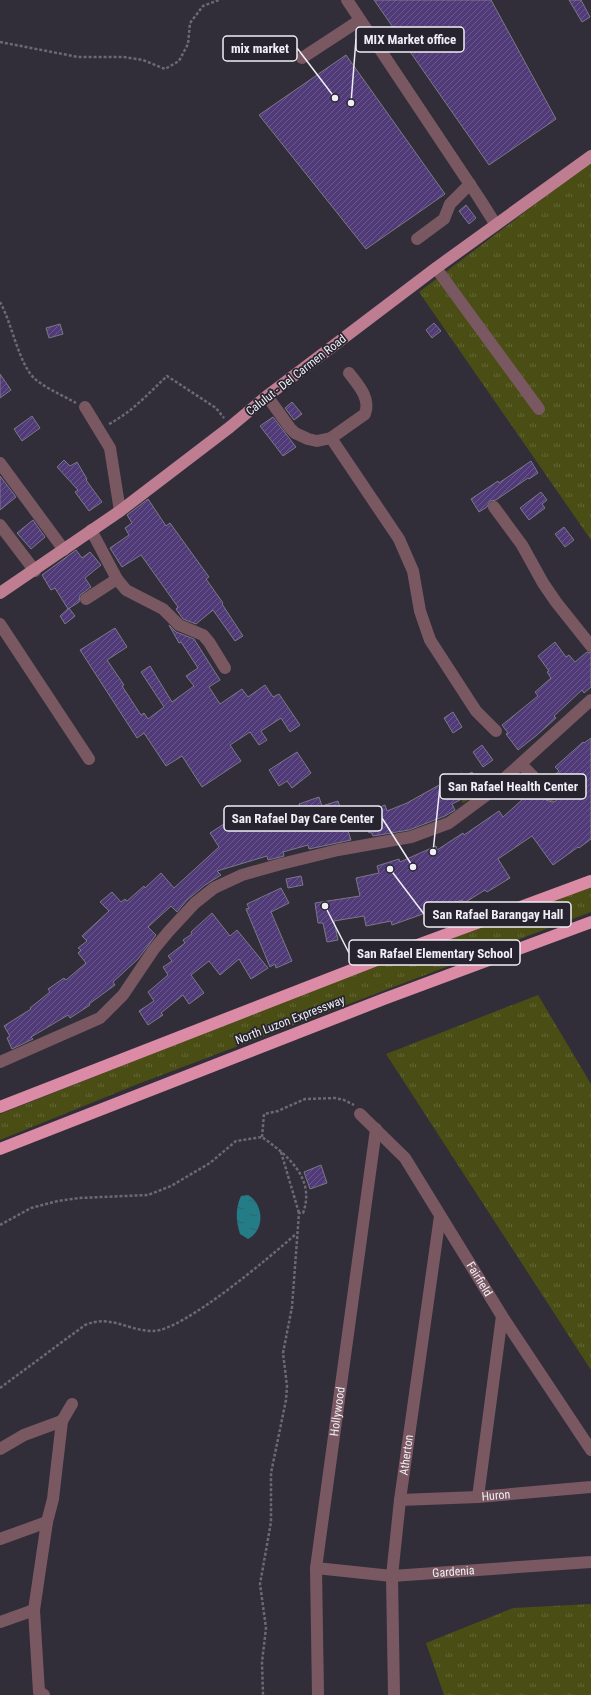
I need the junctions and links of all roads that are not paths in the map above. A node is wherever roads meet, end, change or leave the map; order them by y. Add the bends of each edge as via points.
1 (347, 0) edge
2 (360, 20) junction
3 (302, 58) dead end
4 (591, 156) edge
5 (470, 184) junction
6 (496, 225) junction
7 (417, 239) dead end
8 (436, 268) junction
9 (349, 373) dead end
10 (266, 396) junction
11 (85, 407) road end
12 (539, 409) dead end
13 (331, 438) junction
14 (0, 463) edge
15 (494, 507) dead end
16 (120, 511) junction
17 (0, 525) edge
18 (91, 530) junction
19 (64, 550) junction
20 (34, 570) junction
21 (117, 579) junction
22 (0, 593) edge
23 (86, 599) dead end
24 (0, 624) edge
25 (591, 646) edge
26 (225, 668) dead end
27 (591, 700) edge
28 (496, 731) dead end
29 (89, 759) dead end
30 (521, 764) junction
31 (551, 795) dead end
32 (591, 881) edge
33 (591, 922) edge
34 (0, 1062) edge
35 (0, 1107) edge
36 (360, 1114) road end
37 (376, 1129) junction
38 (0, 1149) edge
39 (440, 1216) junction
40 (502, 1316) junction
41 (72, 1404) dead end
42 (62, 1421) junction
43 (0, 1449) edge
44 (591, 1450) edge
45 (591, 1487) edge
46 (478, 1496) junction
47 (400, 1500) junction
48 (48, 1522) junction
49 (0, 1539) edge
50 (591, 1562) edge
51 (316, 1568) junction
52 (392, 1576) junction
53 (34, 1610) junction
54 (0, 1622) edge
55 (37, 1694) edge
56 (318, 1695) edge
57 (394, 1695) edge

1 - 2 street
2 - 3 street
2 - 5 street
4 - 6 main road, Calulut - Del Carmen Road
5 - 6 street
5 - 7 street via 450,204 444,219
6 - 8 main road, Calulut - Del Carmen Road
8 - 10 main road, Calulut - Del Carmen Road
8 - 12 street
9 - 13 street via 363,392 367,409 365,414
10 - 13 street via 295,433 317,441
10 - 16 main road, Calulut - Del Carmen Road
11 - 16 street via 110,448
13 - 28 street via 399,539 413,571 420,611 430,640 476,711
14 - 19 street
15 - 25 street via 522,545 556,602
16 - 18 main road, Calulut - Del Carmen Road
17 - 20 street
18 - 19 main road, Calulut - Del Carmen Road
18 - 21 street
19 - 20 main road, Calulut - Del Carmen Road
20 - 22 main road, Calulut - Del Carmen Road
21 - 23 street
21 - 26 street via 126,590 163,609 179,625 203,635
24 - 29 street
27 - 30 street
30 - 31 street
30 - 34 street via 484,797 449,823 410,837 338,850 231,878 195,903 154,949 123,995 100,1018
32 - 35 highway, North Luzon Expressway via 382,958
33 - 38 highway, North Luzon Expressway via 384,998
36 - 37 street, Fairfield
37 - 39 street, Fairfield via 405,1158
37 - 51 street, Hollywood
39 - 40 street, Fairfield
39 - 47 street, Atherton
40 - 44 street, Fairfield
40 - 46 street
41 - 42 street
42 - 43 street via 24,1435
42 - 48 street
45 - 46 street, Huron
46 - 47 street, Huron
47 - 52 street, Atherton
48 - 49 street
48 - 53 street
50 - 52 street, Gardenia
51 - 52 street, Gardenia
51 - 56 street, Hollywood
52 - 57 street, Atherton
53 - 54 street
53 - 55 street

